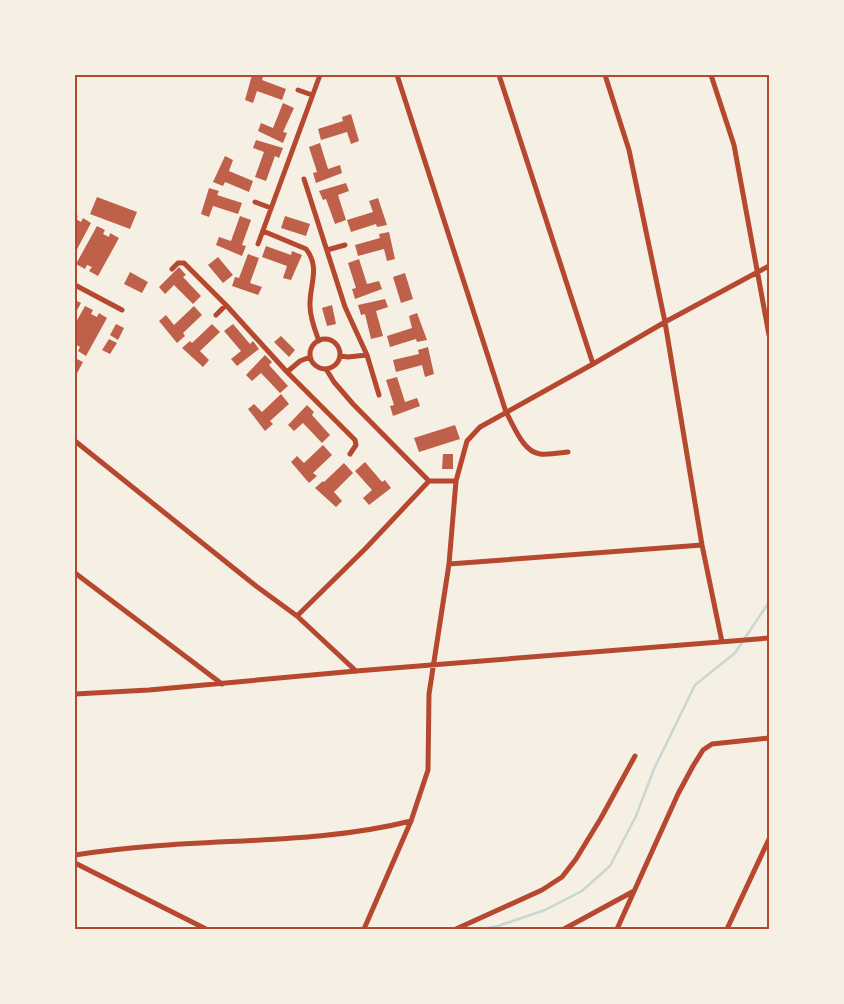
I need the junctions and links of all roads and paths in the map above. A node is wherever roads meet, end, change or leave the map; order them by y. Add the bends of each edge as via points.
1 (320, 75) edge
2 (397, 75) edge
3 (499, 75) edge
4 (604, 75) edge
5 (711, 75) edge
6 (298, 90) dead end
7 (312, 96) junction
8 (304, 179) dead end
9 (255, 202) dead end
10 (271, 208) junction
11 (263, 232) junction
12 (258, 244) dead end
13 (345, 245) dead end
14 (327, 250) junction
15 (769, 266) edge
16 (172, 268) dead end
17 (758, 273) junction
18 (75, 285) edge
19 (226, 305) junction
20 (122, 310) dead end
21 (216, 315) dead end
22 (665, 322) junction
23 (769, 335) edge
24 (319, 341) junction
25 (367, 355) junction
26 (340, 356) junction
27 (310, 357) junction
28 (593, 364) junction
29 (326, 369) junction
30 (288, 372) junction
31 (379, 395) dead end
32 (506, 412) junction
33 (75, 441) edge
34 (568, 452) dead end
35 (350, 454) dead end
36 (429, 481) junction
37 (456, 481) junction
38 (702, 545) junction
39 (448, 564) junction
40 (75, 573) edge
41 (297, 616) junction
42 (769, 638) edge
43 (722, 642) junction
44 (432, 666) junction
45 (356, 671) junction
46 (222, 684) junction
47 (75, 694) edge
48 (769, 738) edge
49 (635, 756) dead end
50 (411, 821) junction
51 (769, 839) edge
52 (75, 855) edge
53 (75, 863) edge
54 (635, 890) junction
55 (206, 929) edge
56 (364, 929) edge
57 (456, 929) edge
58 (564, 929) edge
59 (616, 929) edge
60 (727, 929) edge

1 - 7 street
2 - 32 street
3 - 28 street
4 - 22 street via 629,150
5 - 17 street via 734,145
6 - 7 street
7 - 10 street
8 - 14 street
9 - 10 street
10 - 11 street
11 - 12 street
11 - 24 street via 306,249 310,254 314,275 310,312
13 - 14 street
14 - 25 street via 345,307
15 - 17 street
16 - 19 street via 184,263
17 - 22 street
17 - 23 street
18 - 20 street
19 - 21 street
19 - 30 street
22 - 28 street
22 - 38 street
24 - 26 street via 328,340 336,344
24 - 27 street via 312,347
25 - 26 street
25 - 31 street
26 - 29 street via 336,364
27 - 29 street via 315,366
27 - 30 street
28 - 32 street
29 - 36 street via 353,404
30 - 35 street via 355,440 356,445
32 - 34 street via 532,452
32 - 37 street via 470,435
33 - 41 street
36 - 37 street
36 - 41 street
37 - 39 street
38 - 39 street
38 - 43 street
39 - 44 street
40 - 46 street
41 - 45 street
42 - 43 street
43 - 44 street
44 - 45 street
44 - 50 street via 428,770
45 - 46 street
46 - 47 street
48 - 54 street via 712,744 704,750 678,794
49 - 57 street via 576,860 562,877 542,890
50 - 52 street via 341,834 154,846
50 - 56 street
51 - 60 street
53 - 55 street
54 - 58 street
54 - 59 street

